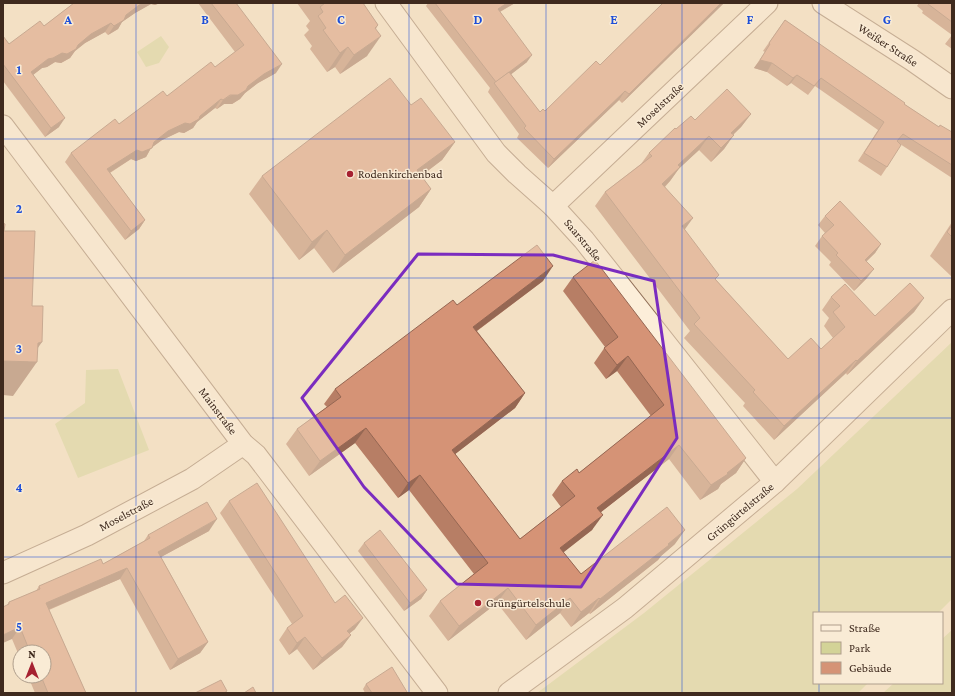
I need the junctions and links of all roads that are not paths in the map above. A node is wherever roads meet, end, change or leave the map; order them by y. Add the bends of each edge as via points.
1 (386, 3) edge
2 (767, 3) edge
3 (823, 3) edge
4 (952, 88) edge
5 (3, 126) edge
6 (553, 206) junction
7 (952, 310) edge
8 (243, 444) junction
9 (775, 482) junction
10 (3, 573) edge
11 (437, 693) edge
12 (509, 693) edge

1 - 6 street, Saarstraße via 496,153
2 - 6 street, Moselstraße
3 - 4 street, Weißer Straße
5 - 8 street, Mainstraße
6 - 9 street, Saarstraße via 584,240
7 - 9 street, Grüngürtelstraße
8 - 10 street, Moselstraße via 192,479 87,534
8 - 11 street, Mainstraße via 256,455
9 - 12 street, Grüngürtelstraße via 626,608

